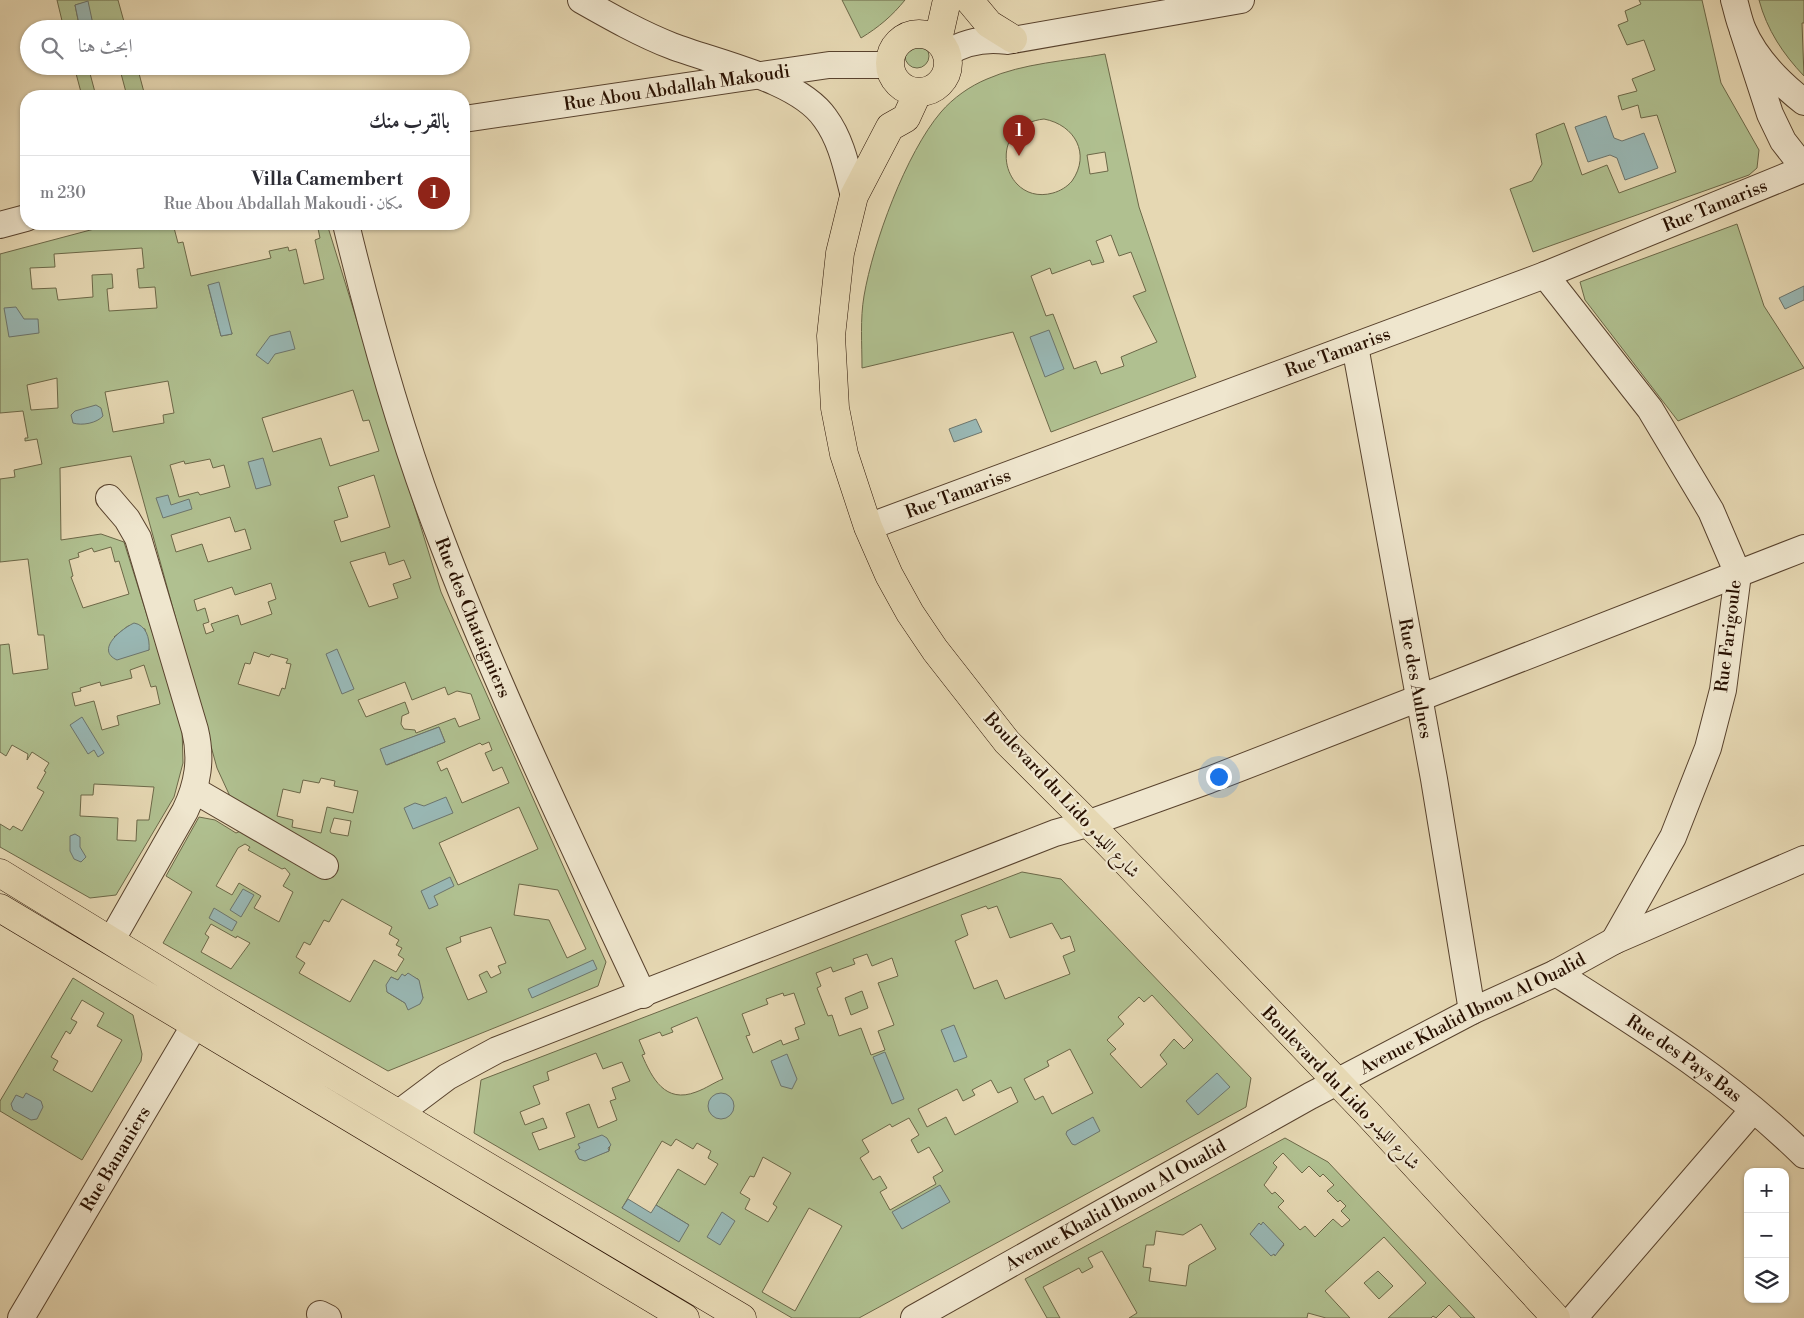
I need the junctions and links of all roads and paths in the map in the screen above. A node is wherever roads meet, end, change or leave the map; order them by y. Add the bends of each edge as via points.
1 (581, 0) edge
2 (933, 0) edge
3 (947, 0) edge
4 (969, 0) edge
5 (1238, 0) edge
6 (1734, 0) edge
7 (1743, 31) junction
8 (1010, 40) junction
9 (938, 49) junction
10 (756, 76) junction
11 (902, 81) junction
12 (1804, 102) edge
13 (470, 117) edge
14 (1804, 168) edge
15 (854, 196) junction
16 (20, 220) edge
17 (0, 225) edge
18 (348, 230) edge
19 (1545, 275) junction
20 (1355, 346) junction
21 (110, 498) dead end
22 (868, 527) junction
23 (1804, 548) edge
24 (1738, 574) junction
25 (1419, 698) junction
26 (194, 790) junction
27 (1087, 824) junction
28 (1804, 859) edge
29 (325, 866) dead end
30 (0, 873) edge
31 (0, 908) edge
32 (112, 941) junction
33 (1614, 941) junction
34 (1556, 972) junction
35 (643, 995) junction
36 (209, 1001) junction
37 (1472, 1011) junction
38 (196, 1025) junction
39 (1338, 1083) junction
40 (1753, 1110) junction
41 (399, 1114) junction
42 (1804, 1155) edge
43 (21, 1318) edge
44 (685, 1318) edge
45 (742, 1318) edge
46 (914, 1318) edge
47 (1556, 1318) edge
48 (1574, 1318) edge

1 - 10 street via 664,43 736,66
2 - 9 main road via 921,21
3 - 9 main road
4 - 8 main road via 990,24
5 - 8 street
6 - 7 street
7 - 12 street via 1771,72
7 - 14 street via 1770,114 1783,141
8 - 9 street via 1000,50
9 - 11 main road via 945,76 934,88
9 - 11 main road via 908,35 894,47
10 - 11 street, Rue Abou Abdallah Makoudi via 829,65
10 - 13 street, Rue Abou Abdallah Makoudi
10 - 15 street via 790,89 825,118 845,161
11 - 15 main road, Boulevard du Lido شارع الليدو via 906,118 890,127
14 - 19 street, Rue Tamariss
15 - 22 main road, Boulevard du Lido شارع الليدو via 835,289 831,365 844,454
16 - 17 street
18 - 35 street, Rue des Chataigniers via 373,328 434,520 518,726
19 - 20 street, Rue Tamariss
19 - 24 street, Rue Farigoule via 1650,409 1711,511
20 - 22 street, Rue Tamariss
20 - 25 street, Rue des Aulnes
21 - 26 street via 138,538 195,730 200,761
22 - 27 main road, Boulevard du Lido شارع الليدو via 889,575 935,650 1007,742
23 - 24 street
24 - 25 street
24 - 33 street, Rue Farigoule via 1723,690 1708,748 1673,836
25 - 27 street
25 - 37 street, Rue des Aulnes
26 - 29 street
26 - 32 street via 173,834
27 - 35 street
27 - 39 main road, Boulevard du Lido شارع الليدو
28 - 33 street, Avenue Khalid Ibnou Al Oualid
30 - 32 main road
31 - 38 main road
32 - 36 main road
33 - 34 street, Avenue Khalid Ibnou Al Oualid
34 - 37 street, Avenue Khalid Ibnou Al Oualid
34 - 40 street, Rue des Pays Bas via 1683,1054
35 - 41 street via 488,1054 447,1077
36 - 38 street, Rue Bananiers
36 - 41 main road
37 - 39 street, Avenue Khalid Ibnou Al Oualid
38 - 43 street, Rue Bananiers
38 - 44 main road
39 - 46 street, Avenue Khalid Ibnou Al Oualid
39 - 47 main road, Boulevard du Lido شارع الليدو
40 - 42 street, Rue des Pays Bas
40 - 48 street
41 - 45 main road

